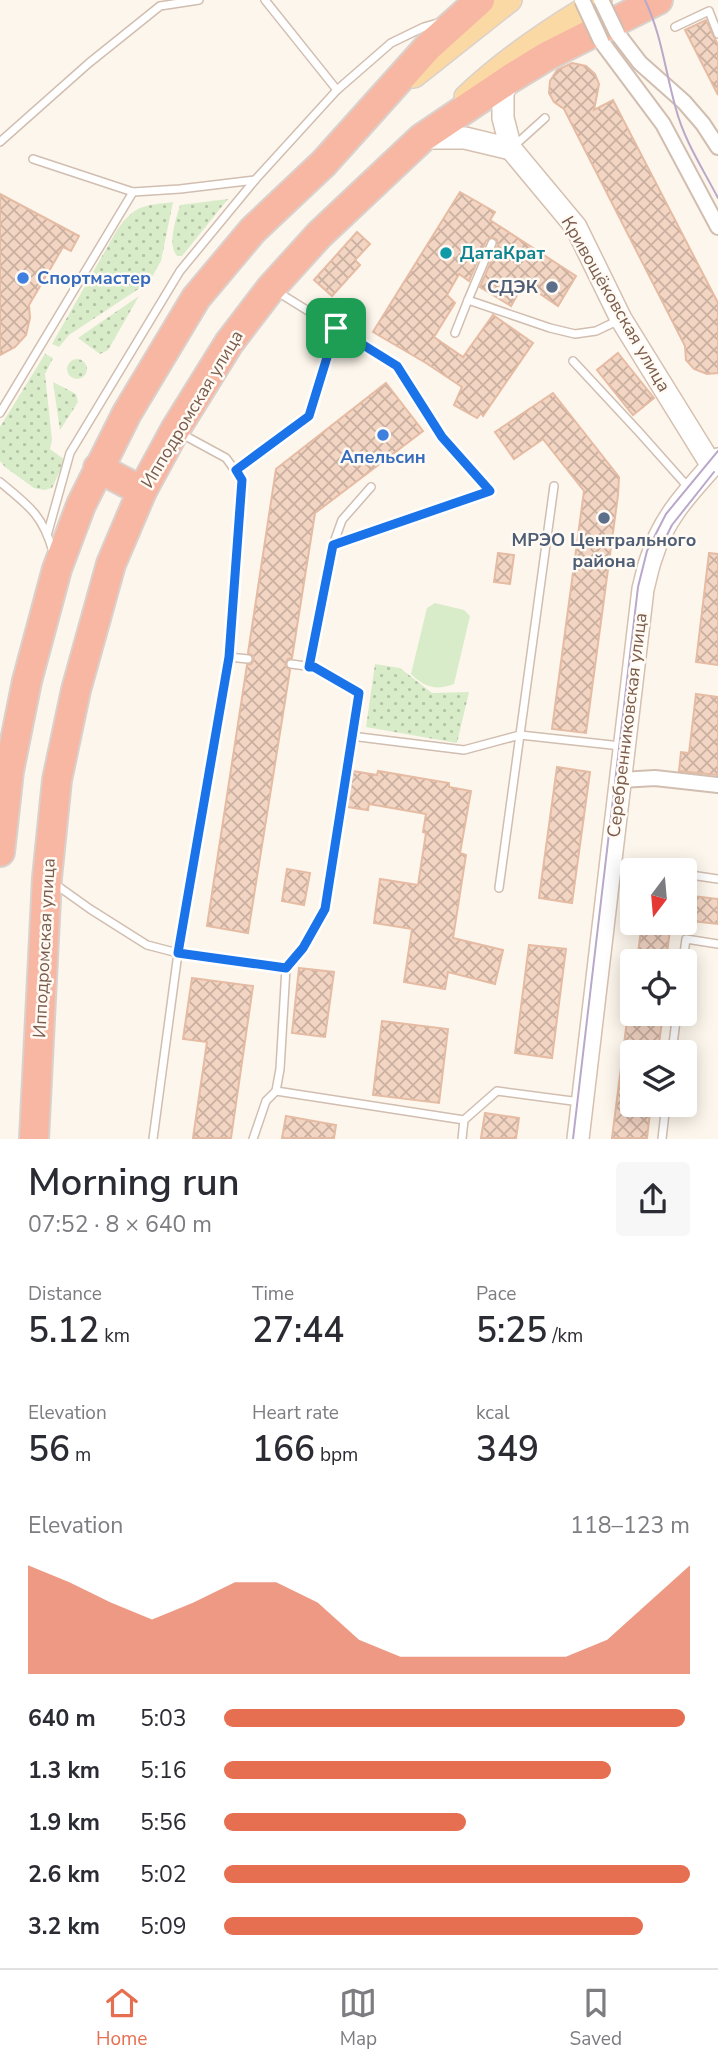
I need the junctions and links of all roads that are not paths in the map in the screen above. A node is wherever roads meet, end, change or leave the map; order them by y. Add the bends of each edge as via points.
1 (199, 0) edge
2 (265, 0) edge
3 (480, 0) edge
4 (510, 0) edge
5 (582, 0) edge
6 (601, 0) edge
7 (658, 0) edge
8 (458, 18) junction
9 (675, 27) dead end
10 (718, 34) edge
11 (511, 78) junction
12 (337, 90) junction
13 (368, 113) junction
14 (545, 118) dead end
15 (422, 138) junction
16 (0, 142) edge
17 (718, 147) edge
18 (511, 149) junction
19 (33, 159) dead end
20 (255, 180) junction
21 (133, 192) junction
22 (718, 227) edge
23 (492, 243) dead end
24 (271, 288) junction
25 (468, 300) junction
26 (621, 319) junction
27 (336, 328) junction
28 (455, 334) dead end
29 (573, 361) dead end
30 (0, 413) edge
31 (175, 430) junction
32 (715, 462) edge
33 (98, 468) junction
34 (236, 470) junction
35 (0, 482) edge
36 (554, 486) dead end
37 (371, 487) dead end
38 (691, 490) junction
39 (142, 491) junction
40 (48, 532) junction
41 (333, 545) junction
42 (57, 569) junction
43 (229, 657) junction
44 (247, 659) dead end
45 (291, 664) dead end
46 (309, 667) junction
47 (520, 734) junction
48 (351, 736) junction
49 (625, 746) junction
50 (621, 780) junction
51 (718, 785) edge
52 (0, 852) edge
53 (611, 864) junction
54 (620, 865) edge
55 (697, 876) edge
56 (47, 878) junction
57 (718, 879) edge
58 (499, 888) dead end
59 (718, 944) edge
60 (685, 949) edge
61 (178, 953) junction
62 (286, 968) junction
63 (276, 1091) junction
64 (582, 1102) junction
65 (665, 1117) edge
66 (464, 1120) junction
67 (34, 1139) edge
68 (153, 1139) edge
69 (253, 1139) edge
70 (462, 1139) edge
71 (578, 1139) edge
72 (662, 1139) edge

1 - 16 lane via 160,6
2 - 12 lane
3 - 8 highway
4 - 13 main road
5 - 22 street, bridge via 601,41 663,124
6 - 15 main road via 492,72
6 - 17 street, bridge via 617,33 640,63 684,102
7 - 11 highway, Ипподромская улица
8 - 12 lane via 391,43
8 - 13 highway
9 - 10 lane via 709,10
11 - 15 highway, Ипподромская улица
11 - 18 street via 503,93 503,118
12 - 20 lane
13 - 33 highway via 324,163 253,230 196,298
14 - 18 lane
15 - 18 street via 465,138
15 - 24 highway, Ипподромская улица
18 - 26 street, Кривощёковская улица via 576,227
19 - 21 lane
20 - 21 lane
20 - 40 lane via 180,271 71,453
21 - 30 lane
23 - 25 lane
24 - 27 lane
24 - 31 highway, Ипподромская улица via 229,343
25 - 26 lane via 575,334 596,331
25 - 28 lane
26 - 32 street, Кривощёковская улица
27 - 34 lane via 309,416
27 - 41 lane via 397,366 442,437 490,491
29 - 38 lane
31 - 34 lane via 226,458
31 - 39 highway, Ипподромская улица
32 - 38 street, Серебренниковская улица
33 - 39 highway
33 - 42 highway
34 - 43 lane via 242,480
35 - 40 lane via 33,510
36 - 47 lane
37 - 41 lane via 342,520
38 - 49 street, Серебренниковская улица via 652,553 643,589
39 - 56 highway, Ипподромская улица via 111,564 76,690 57,780
40 - 42 lane
41 - 46 lane
42 - 52 highway via 9,771
43 - 44 lane
43 - 61 lane
45 - 46 lane
46 - 48 lane via 359,693
47 - 48 lane via 464,750
47 - 49 lane
47 - 58 lane
48 - 62 lane via 325,909
49 - 50 street, Серебренниковская улица
50 - 51 street via 655,778
50 - 53 street, Серебренниковская улица
53 - 54 lane
53 - 64 street, Серебренниковская улица
55 - 57 lane
56 - 61 lane via 147,945
56 - 67 highway, Ипподромская улица
59 - 60 lane via 686,939
61 - 62 lane
61 - 68 lane
62 - 63 lane
63 - 66 lane
63 - 69 lane via 266,1101
64 - 66 lane via 497,1091
64 - 71 street, Серебренниковская улица
65 - 72 lane
66 - 70 lane

